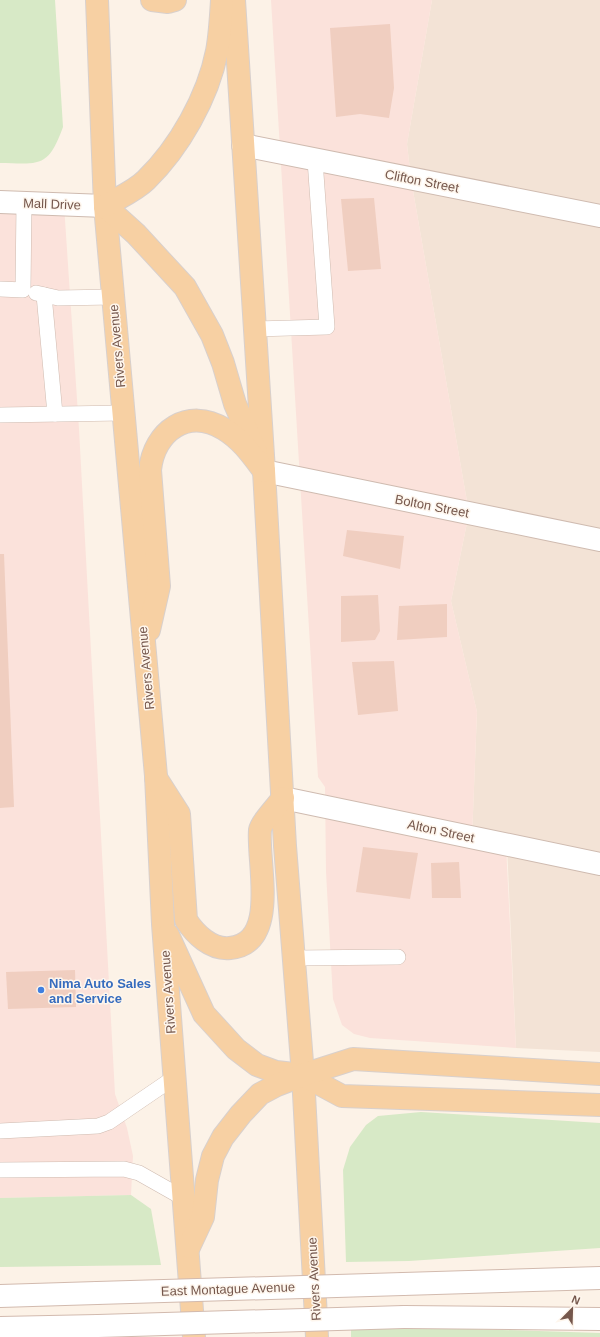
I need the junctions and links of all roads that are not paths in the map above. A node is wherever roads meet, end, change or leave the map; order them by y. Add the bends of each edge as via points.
1 (97, 0) edge
2 (152, 0) edge
3 (175, 0) edge
4 (222, 0) edge
5 (234, 0) edge
6 (243, 145) junction
7 (315, 160) junction
8 (0, 202) edge
9 (24, 203) junction
10 (105, 206) junction
11 (600, 216) edge
12 (0, 289) edge
13 (23, 290) junction
14 (44, 295) junction
15 (113, 298) junction
16 (255, 329) junction
17 (123, 413) junction
18 (55, 414) junction
19 (0, 415) edge
20 (264, 471) junction
21 (600, 540) edge
22 (144, 649) junction
23 (156, 776) junction
24 (283, 798) junction
25 (600, 864) edge
26 (163, 924) junction
27 (398, 957) dead end
28 (294, 958) junction
29 (600, 1074) edge
30 (303, 1075) junction
31 (175, 1078) junction
32 (600, 1105) edge
33 (0, 1131) edge
34 (0, 1170) edge
35 (185, 1199) junction
36 (189, 1247) junction
37 (600, 1278) edge
38 (0, 1296) edge
39 (600, 1319) edge
40 (0, 1328) edge
41 (194, 1337) edge
42 (317, 1337) edge

1 - 10 main road, Rivers Avenue
2 - 3 main road
4 - 10 main road via 217,52 188,127 145,181
5 - 6 main road, Rivers Avenue
6 - 7 main road, Clifton Street
6 - 16 main road, Rivers Avenue
7 - 11 main road, Clifton Street
7 - 16 lane via 327,327
8 - 9 main road, Mall Drive
9 - 10 main road, Mall Drive
9 - 13 lane
10 - 15 main road, Rivers Avenue
10 - 20 main road via 185,287 212,335 235,404
12 - 13 lane
13 - 14 lane
14 - 15 lane via 58,298
14 - 18 lane
15 - 17 main road, Rivers Avenue
16 - 20 main road, Rivers Avenue
17 - 18 lane
17 - 22 main road, Rivers Avenue
18 - 19 lane
20 - 21 main road, Bolton Street
20 - 22 main road via 245,445 224,429 206,422 189,421 174,426 162,436 151,456 150,470 159,586
20 - 24 main road, Rivers Avenue
22 - 23 main road, Rivers Avenue
23 - 24 main road via 179,814 186,920 194,932 208,943 228,949 243,946 255,931 263,911 260,829
23 - 26 main road, Rivers Avenue
24 - 25 main road, Alton Street
24 - 28 main road, Rivers Avenue
26 - 30 main road via 204,1014 216,1028 236,1049 257,1065 276,1072
26 - 31 main road, Rivers Avenue
27 - 28 lane
28 - 30 main road, Rivers Avenue
29 - 30 main road via 353,1059
30 - 32 main road via 342,1096
30 - 36 main road via 260,1094 223,1137 213,1156 207,1180 203,1217
30 - 42 main road, Rivers Avenue
31 - 33 lane via 109,1122 98,1126
31 - 35 main road, Rivers Avenue
34 - 35 lane via 124,1169 139,1173
35 - 36 main road, Rivers Avenue
36 - 41 main road, Rivers Avenue
37 - 38 main road, East Montague Avenue, bridge
39 - 40 main road, bridge via 404,1317

